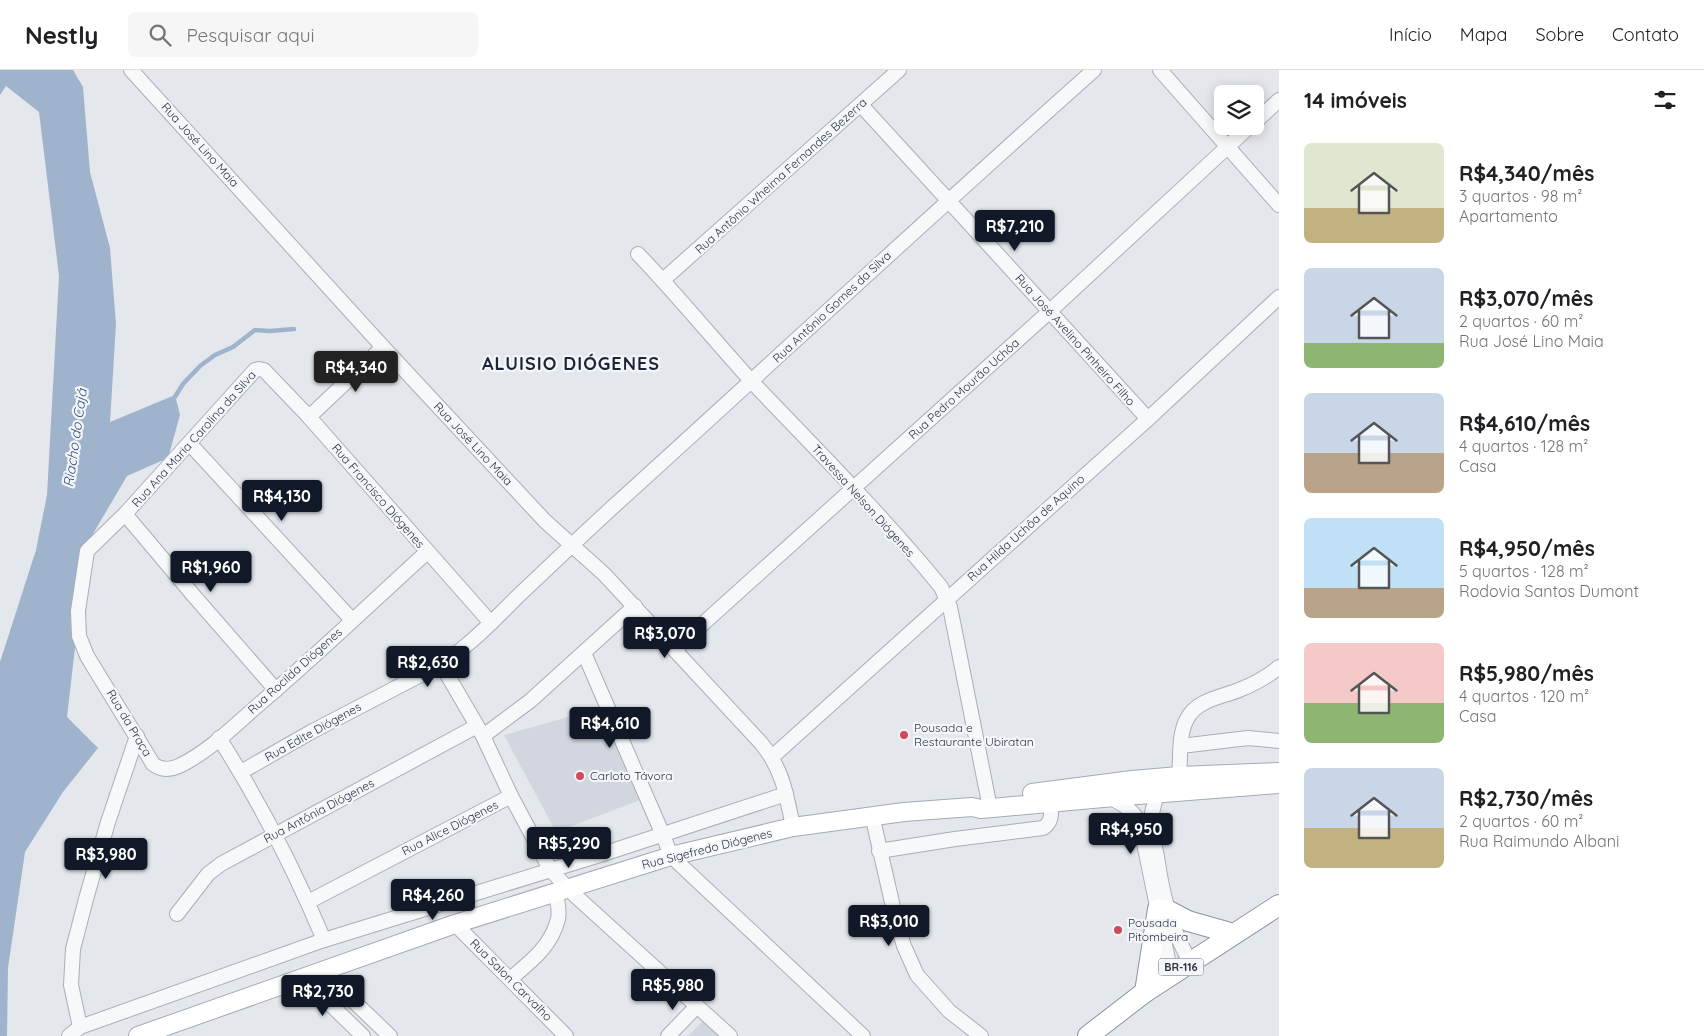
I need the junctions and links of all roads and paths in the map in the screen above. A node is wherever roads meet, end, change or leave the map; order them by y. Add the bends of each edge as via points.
1 (131, 70) edge
2 (898, 70) edge
3 (1094, 70) edge
4 (1160, 70) edge
5 (1279, 100) edge
6 (861, 104) junction
7 (1264, 114) edge
8 (1240, 135) edge
9 (1227, 147) junction
10 (948, 200) junction
11 (1279, 205) edge
12 (638, 254) dead end
13 (663, 280) junction
14 (1279, 297) edge
15 (1050, 312) junction
16 (384, 347) junction
17 (264, 370) joint
18 (752, 381) junction
19 (309, 417) junction
20 (1148, 419) junction
21 (190, 444) junction
22 (853, 488) junction
23 (125, 514) junction
24 (572, 545) junction
25 (427, 552) junction
26 (947, 599) junction
27 (635, 606) junction
28 (352, 620) junction
29 (490, 623) junction
30 (675, 649) junction
31 (584, 653) junction
32 (441, 664) junction
33 (1279, 667) edge
34 (104, 682) joint
35 (276, 690) junction
36 (480, 731) junction
37 (137, 736) junction
38 (219, 738) junction
39 (1279, 741) edge
40 (1182, 746) junction
41 (772, 757) junction
42 (153, 764) joint
43 (241, 772) junction
44 (1279, 772) edge
45 (1179, 776) junction
46 (1279, 784) edge
47 (1157, 786) junction
48 (786, 794) junction
49 (511, 796) junction
50 (1109, 797) junction
51 (1051, 802) junction
52 (989, 804) junction
53 (872, 816) junction
54 (792, 827) junction
55 (663, 834) junction
56 (274, 835) junction
57 (880, 851) junction
58 (670, 856) junction
59 (550, 869) junction
60 (562, 890) junction
61 (308, 902) junction
62 (1279, 905) edge
63 (1162, 909) junction
64 (177, 914) dead end
65 (455, 924) junction
66 (1234, 934) junction
67 (324, 940) junction
68 (1190, 962) junction
69 (322, 971) junction
70 (1172, 974) junction
71 (303, 978) junction
72 (510, 980) junction
73 (1145, 992) junction
74 (698, 1006) junction
75 (372, 1019) junction
76 (74, 1032) edge
77 (360, 1033) edge
78 (149, 1034) edge
79 (390, 1036) edge
80 (566, 1036) edge
81 (668, 1036) edge
82 (730, 1036) edge
83 (863, 1036) edge
84 (981, 1036) edge
85 (1088, 1036) edge

1 - 16 street, Rua José Lino Maia
2 - 6 street, Rua Antônio Wheima Fernandes Bezerra
3 - 10 street, Rua Antônio Gomes da Silva
4 - 9 street
5 - 7 street
6 - 10 street, Rua José Avelino Pinheiro Filho
6 - 13 street, Rua Antônio Wheima Fernandes Bezerra
8 - 9 street, Rua Pedro Mourão Uchôa
9 - 11 street
9 - 15 street, Rua Pedro Mourão Uchôa
10 - 15 street, Rua José Avelino Pinheiro Filho
10 - 18 street, Rua Antônio Gomes da Silva
12 - 13 street, Travessa Nelson Diógenes
13 - 18 street, Travessa Nelson Diógenes
14 - 20 street, Rua Hilda Uchôa de Aquino
15 - 20 street, Rua José Avelino Pinheiro Filho
15 - 22 street, Rua Pedro Mourão Uchôa
16 - 19 street
16 - 24 street, Rua José Lino Maia via 545,521
17 - 19 street, Rua Francisco Diógenes
17 - 21 street, Rua Ana Maria Carolina da Silva via 255,370
18 - 22 street, Travessa Nelson Diógenes
18 - 24 street, Rua Antônio Gomes da Silva
19 - 25 street, Rua Francisco Diógenes
20 - 26 street, Rua Hilda Uchôa de Aquino
21 - 23 street, Rua Ana Maria Carolina da Silva
21 - 28 street
22 - 26 street, Travessa Nelson Diógenes via 934,579
22 - 30 street, Rua Pedro Mourão Uchôa
23 - 34 street, Rua Ana Maria Carolina da Silva via 87,551 78,610 81,643
23 - 35 street
24 - 27 street, Rua José Lino Maia
24 - 29 street, Rua Edite Diógenes
25 - 28 street, Rua Rocilda Diógenes
25 - 29 street, Rua Francisco Diógenes
26 - 41 street, Rua Hilda Uchôa de Aquino
26 - 52 street, Travessa Nelson Diógenes
27 - 30 street, Rua José Lino Maia
27 - 31 street, Rua Antônia Diógenes
28 - 35 street, Rua Rocilda Diógenes
29 - 32 street, Rua Edite Diógenes
30 - 41 street, Rua José Lino Maia
31 - 36 street, Rua Antônia Diógenes via 530,701
31 - 55 street
32 - 36 street
32 - 43 street, Rua Edite Diógenes
33 - 40 street via 1265,678 1207,701 1194,710 1182,732
34 - 37 street, Rua da Praça
35 - 38 street, Rua Rocilda Diógenes
36 - 49 street
36 - 56 street, Rua Antônia Diógenes
37 - 42 street, Rua da Praça
37 - 76 street via 108,822 73,949
38 - 42 street, Rua Rocilda Diógenes via 181,765 165,769
38 - 43 street
39 - 40 street via 1248,738
40 - 45 street
41 - 48 street, Rua José Lino Maia
43 - 56 street
44 - 45 main road
45 - 47 main road
46 - 47 main road
47 - 50 main road
47 - 52 main road
47 - 63 street via 1151,823
48 - 54 street, Rua José Lino Maia
48 - 55 street
49 - 59 street
49 - 61 street, Rua Alice Diógenes
50 - 51 main road
50 - 63 street via 1136,816 1140,824
51 - 52 main road
51 - 57 street via 1050,820 1043,828
52 - 53 main road, Rua Sigefredo Diógenes via 978,809
53 - 54 main road, Rua Sigefredo Diógenes
53 - 57 street
54 - 58 main road, Rua Sigefredo Diógenes
55 - 58 street
55 - 59 street
56 - 61 street
56 - 64 street, Rua Antônia Diógenes via 208,874
57 - 84 street via 896,920 918,975 950,1011
58 - 60 main road, Rua Sigefredo Diógenes
58 - 83 street
59 - 60 street
59 - 67 street
60 - 65 main road, Rua Sigefredo Diógenes
60 - 72 street via 558,920 547,945
60 - 74 street
61 - 67 street
62 - 66 highway, BR-116
63 - 66 highway via 1188,921
63 - 68 street
63 - 70 street
63 - 73 highway
65 - 69 main road, Rua Sigefredo Diógenes
65 - 72 street, Rua Salon Carvalho
66 - 68 highway, BR-116
67 - 76 street
68 - 70 highway, BR-116
69 - 71 main road, Rua Sigefredo Diógenes
69 - 75 street
70 - 73 highway, BR-116
71 - 77 street
71 - 78 main road, Rua Sigefredo Diógenes
72 - 80 street, Rua Salon Carvalho
73 - 85 highway, BR-116
74 - 81 street
74 - 82 street
75 - 77 street
75 - 79 street

